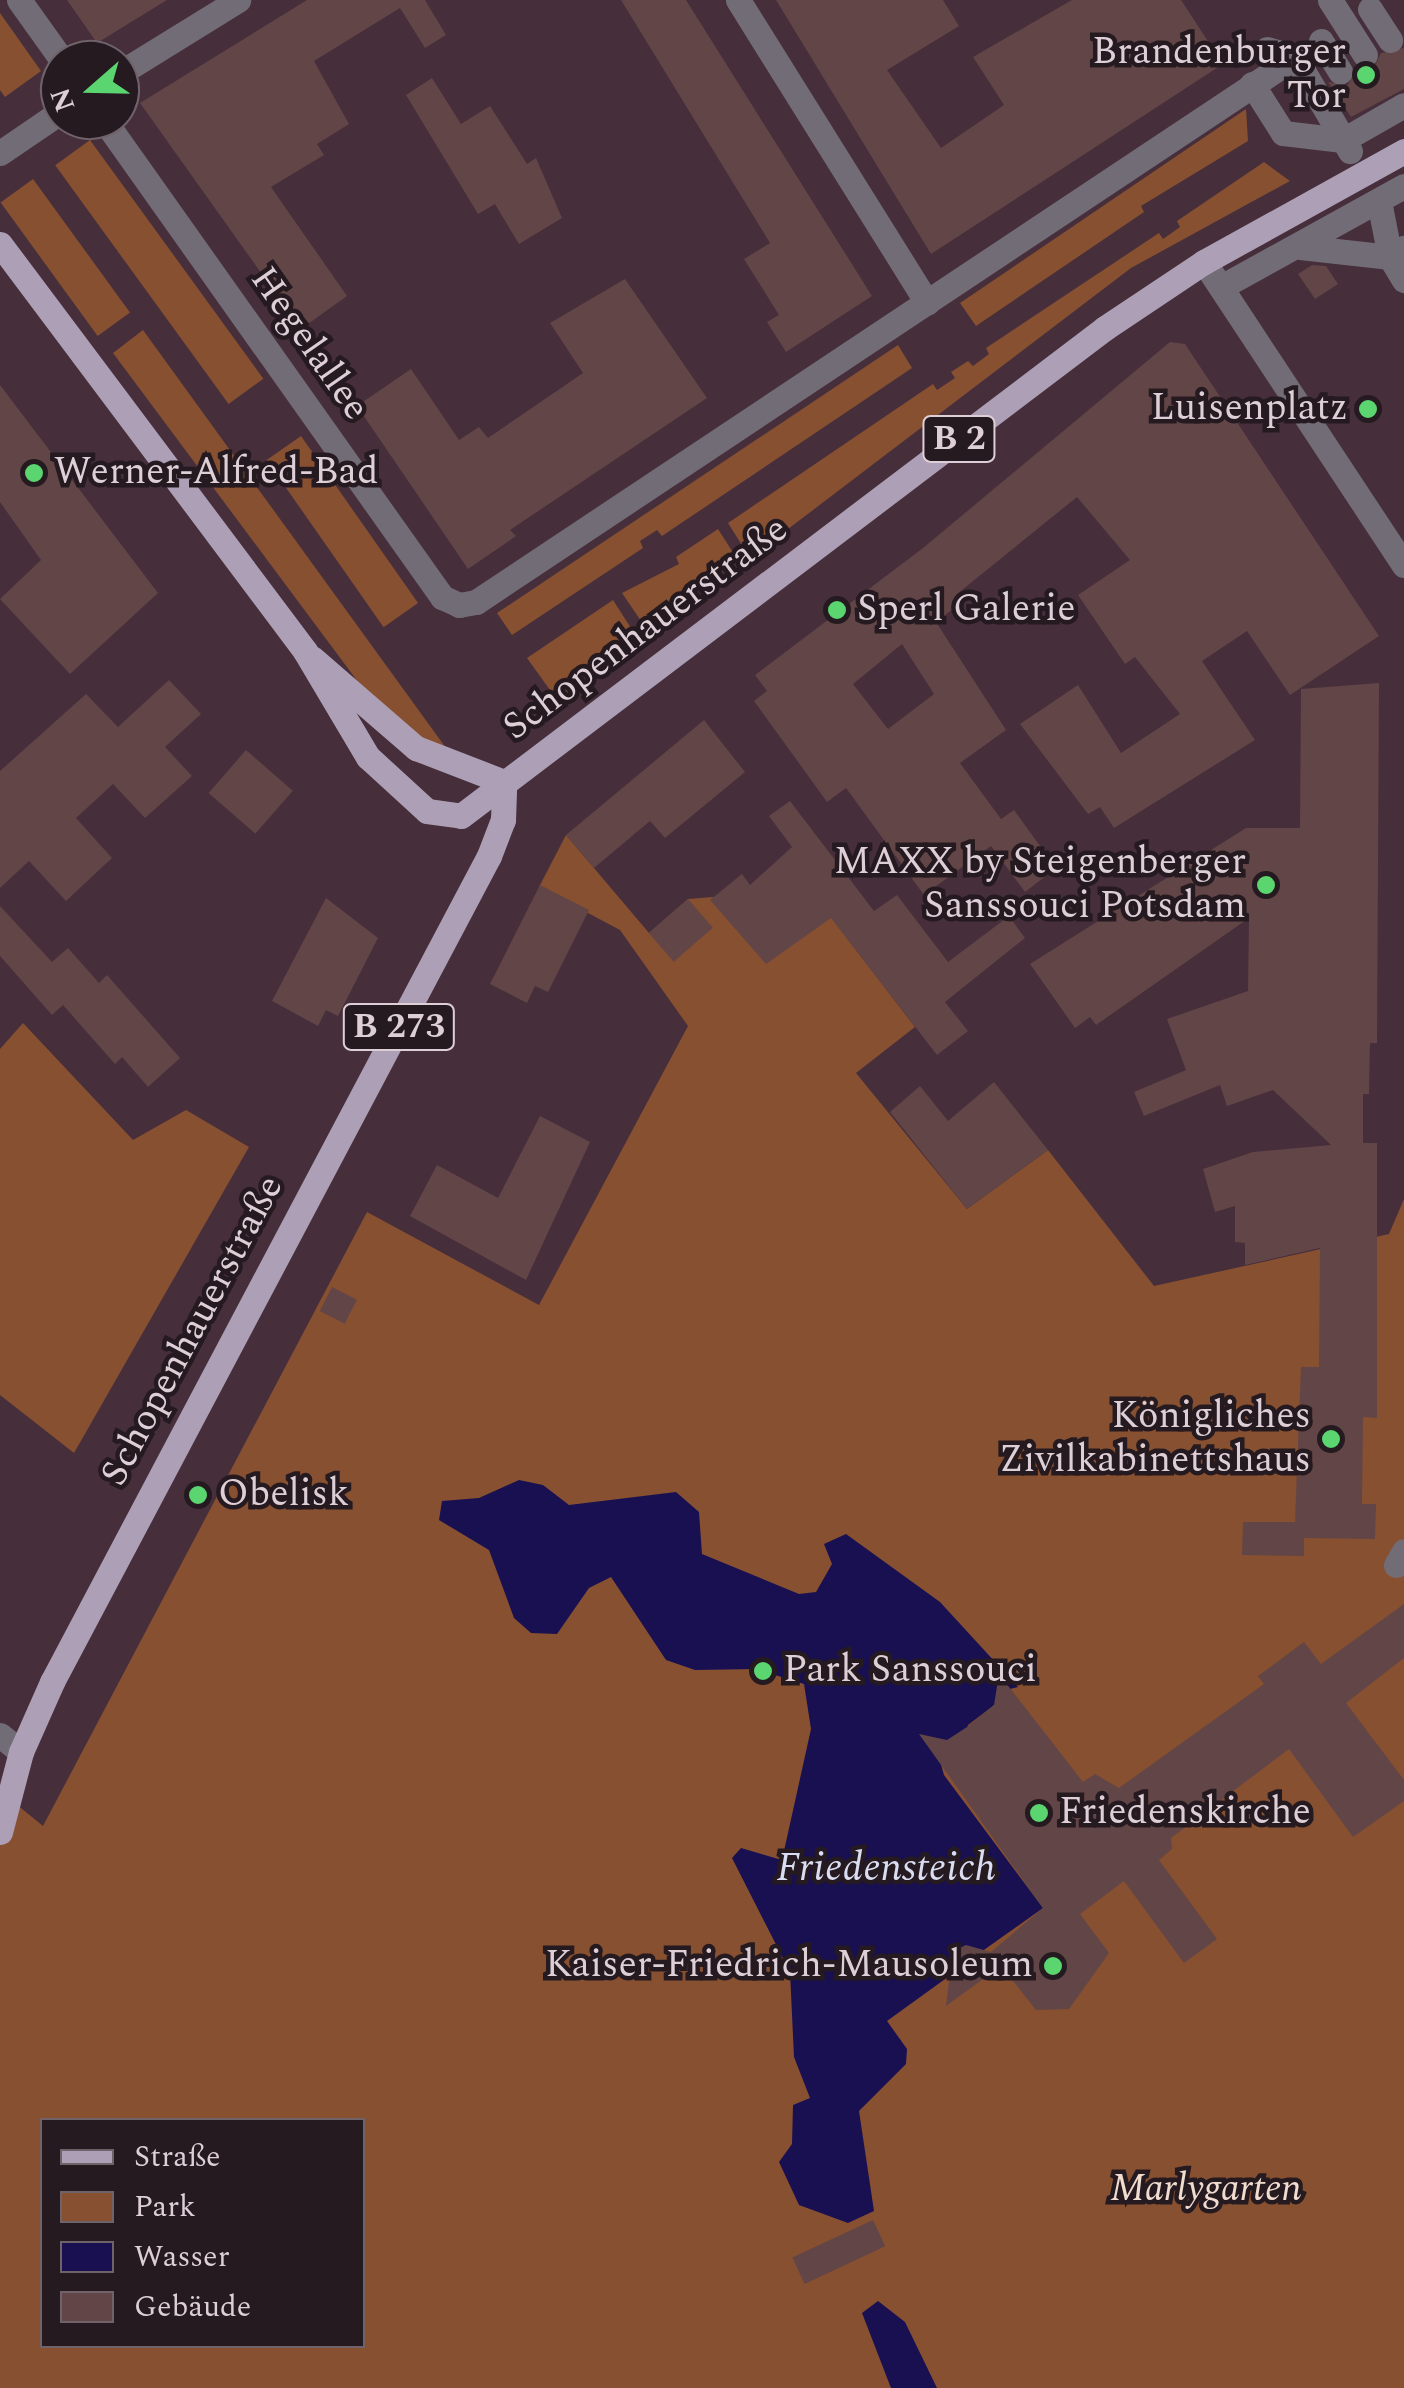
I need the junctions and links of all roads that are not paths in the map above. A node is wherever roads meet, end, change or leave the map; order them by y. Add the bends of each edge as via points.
1 (20, 0) edge
2 (238, 0) edge
3 (738, 0) edge
4 (1330, 0) edge
5 (1370, 10) dead end
6 (48, 40) edge
7 (1390, 40) dead end
8 (1321, 41) dead end
9 (1267, 49) dead end
10 (1364, 55) dead end
11 (1295, 57) junction
12 (140, 61) edge
13 (1340, 71) dead end
14 (1247, 88) junction
15 (1399, 106) edge
16 (40, 126) edge
17 (118, 140) edge
18 (1347, 145) junction
19 (1404, 150) edge
20 (0, 153) edge
21 (1404, 186) edge
22 (1378, 201) junction
23 (0, 244) edge
24 (1300, 247) junction
25 (1397, 253) edge
26 (1204, 262) junction
27 (1404, 280) edge
28 (1221, 287) junction
29 (928, 303) junction
30 (1404, 565) edge
31 (305, 651) junction
32 (504, 782) junction
33 (0, 1735) edge
34 (21, 1752) junction
35 (0, 1832) edge

1 - 6 street
2 - 12 street
3 - 29 street
4 - 10 street
5 - 7 street
8 - 13 street
9 - 11 street
11 - 14 street
11 - 18 street
14 - 18 street via 1283,133
14 - 29 street
15 - 18 street via 1368,116
16 - 20 street
17 - 29 street, Hegelallee via 442,597 459,605 476,602
19 - 26 main road, Schopenhauerstraße / B 2
21 - 22 street
22 - 24 street
22 - 25 street
23 - 31 main road, B 2
24 - 25 street
24 - 28 street
25 - 27 street
26 - 28 street
26 - 32 main road, Schopenhauerstraße / B 2 via 1105,328
28 - 30 street
31 - 32 main road, B 2 via 416,748
31 - 32 main road, B 2 via 368,757 426,811 461,816 483,806
32 - 34 main road, Schopenhauerstraße / B 273 via 503,820 484,867 206,1382
33 - 34 street
34 - 35 main road, Schopenhauerstraße / B 273

